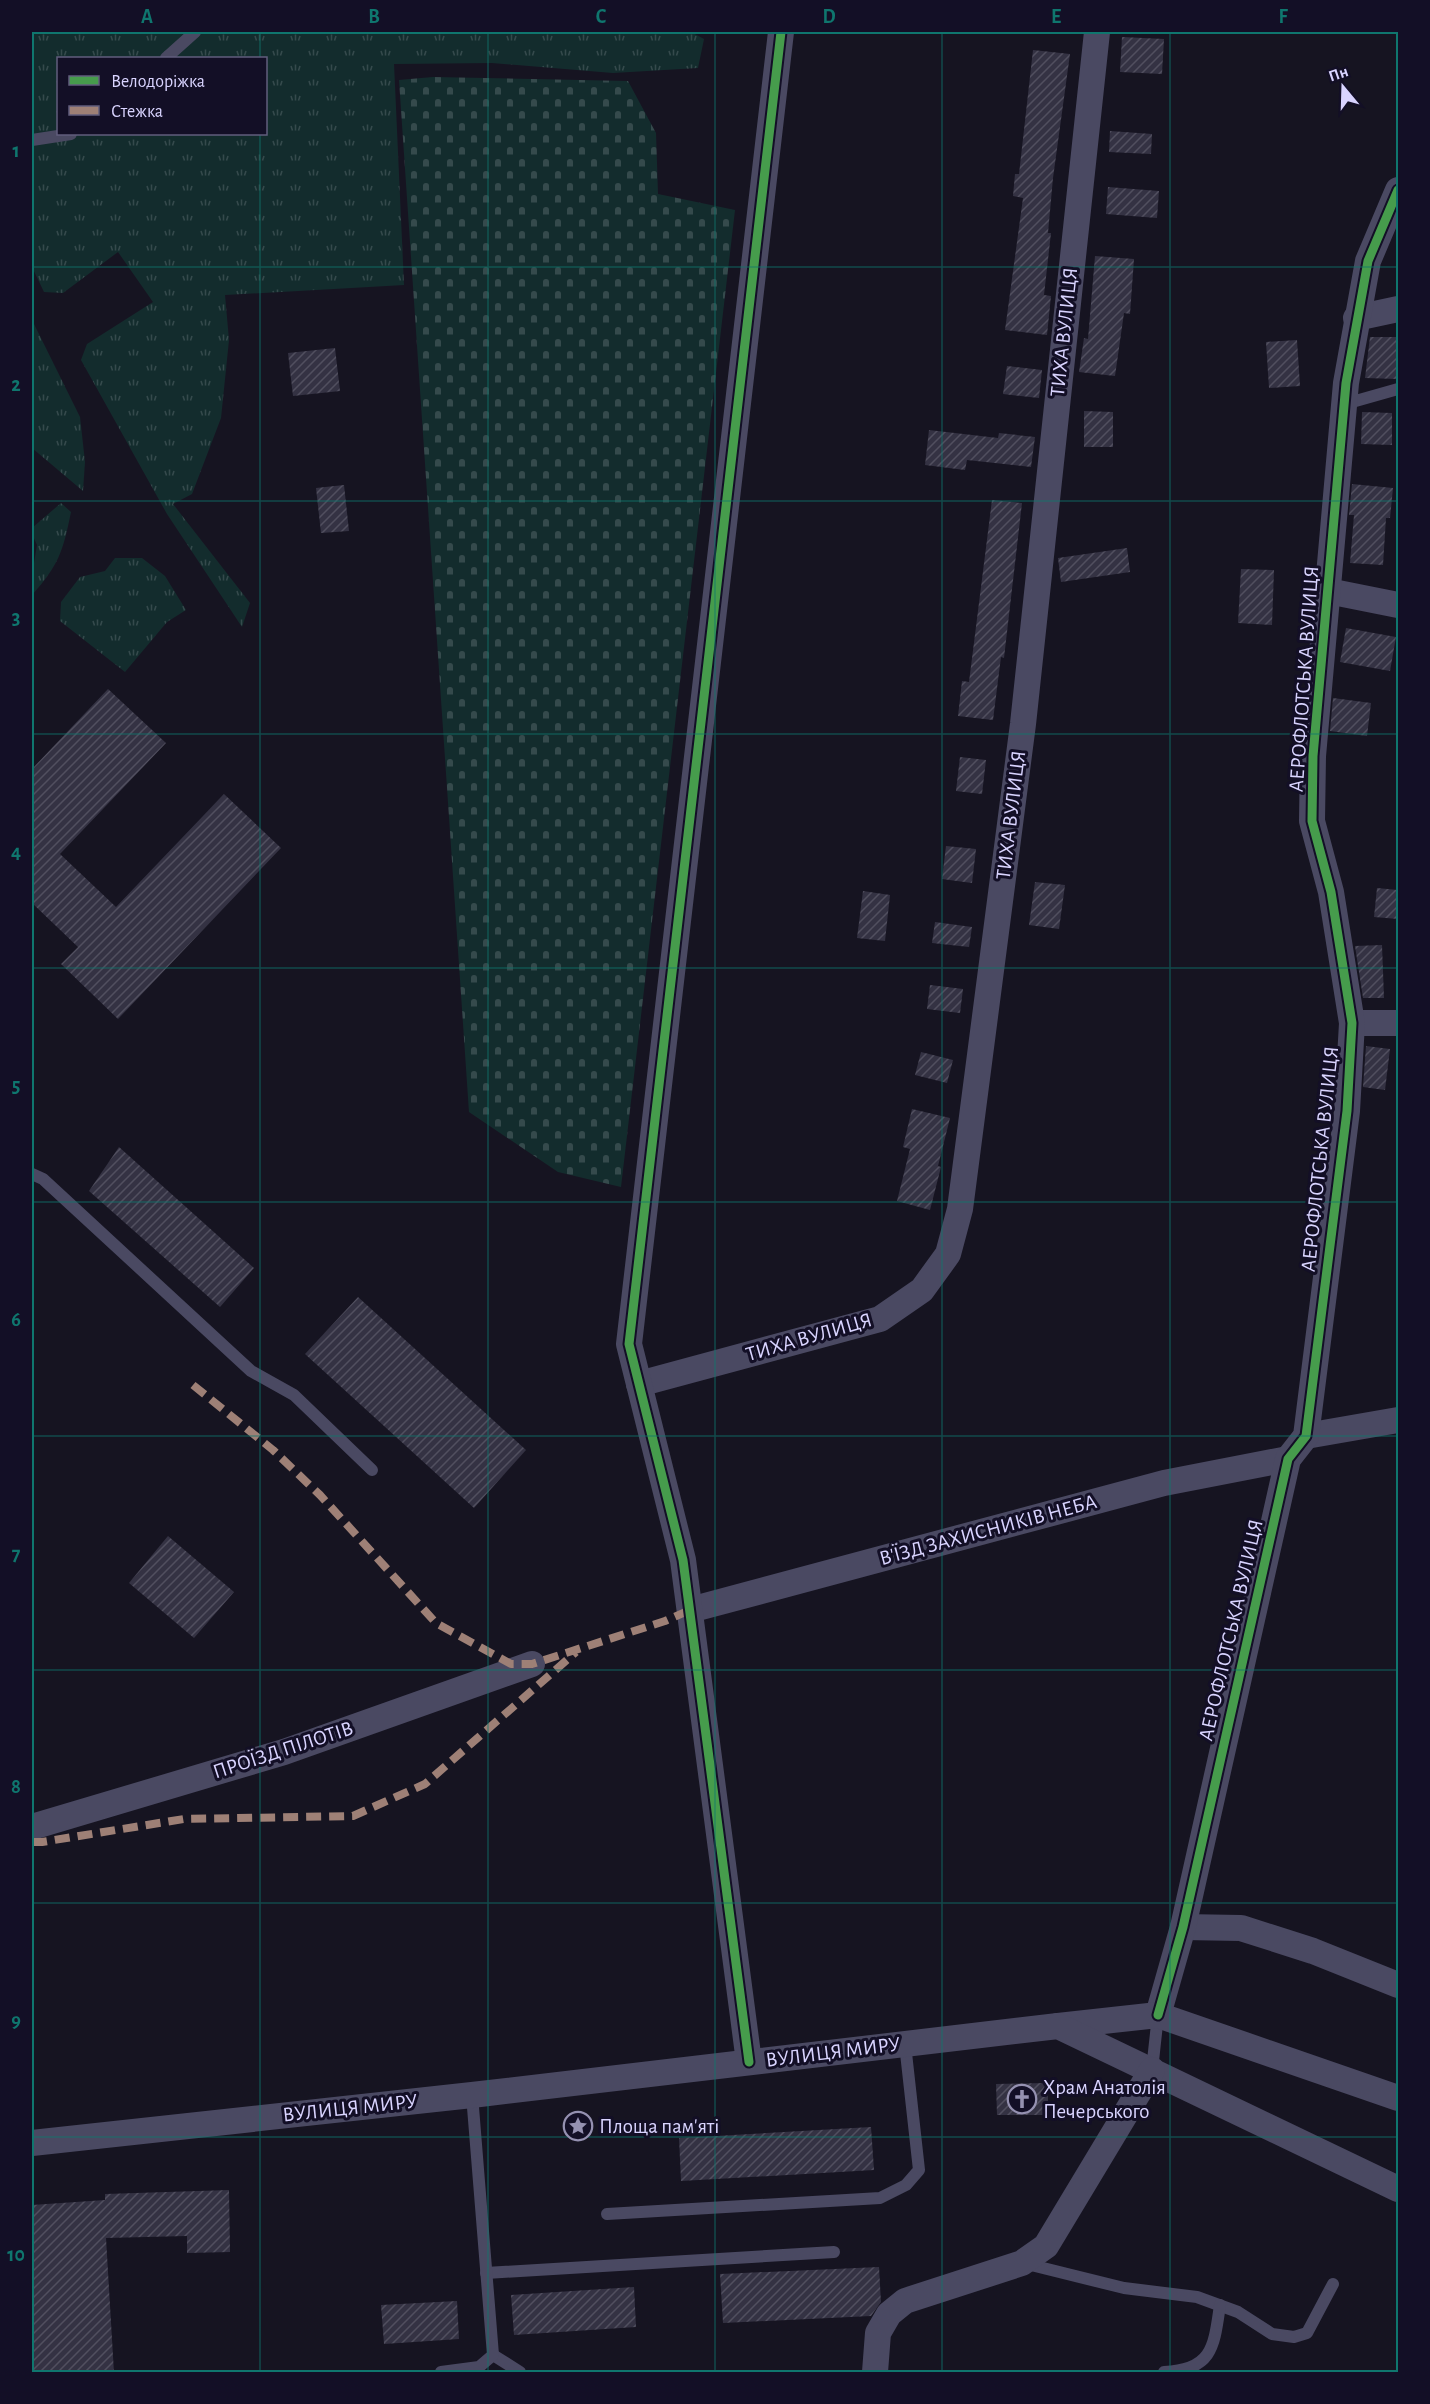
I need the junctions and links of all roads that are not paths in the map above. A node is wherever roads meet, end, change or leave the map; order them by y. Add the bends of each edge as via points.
1 (195, 32) edge
2 (781, 32) edge
3 (1097, 32) edge
4 (167, 57) edge
5 (64, 135) edge
6 (32, 140) edge
7 (1398, 190) edge
8 (1398, 309) edge
9 (1356, 318) junction
10 (1398, 389) edge
11 (1345, 404) junction
12 (1328, 591) junction
13 (1398, 605) edge
14 (1352, 1023) junction
15 (1398, 1023) edge
16 (32, 1174) edge
17 (639, 1384) junction
18 (1398, 1420) edge
19 (1306, 1436) junction
20 (1288, 1459) junction
21 (372, 1470) dead end
22 (690, 1610) junction
23 (532, 1664) dead end
24 (32, 1827) edge
25 (1183, 1927) junction
26 (1398, 1985) edge
27 (1158, 2015) junction
28 (1058, 2026) junction
29 (906, 2044) junction
30 (749, 2062) junction
31 (1152, 2070) junction
32 (472, 2095) junction
33 (1398, 2098) edge
34 (32, 2121) edge
35 (41, 2141) edge
36 (1398, 2189) edge
37 (608, 2214) dead end
38 (834, 2252) dead end
39 (1022, 2263) junction
40 (486, 2273) junction
41 (1333, 2284) dead end
42 (1220, 2305) junction
43 (493, 2355) junction
44 (441, 2373) edge
45 (520, 2373) edge
46 (875, 2373) edge
47 (1164, 2373) edge

1 - 4 lane
2 - 17 street via 629,1344
3 - 17 street, ТИХА ВУЛИЦЯ via 1023,724 960,1209 948,1254 922,1290 880,1318
5 - 6 lane
7 - 9 street, АЕРОФЛОТСЬКА ВУЛИЦЯ via 1368,261
8 - 9 street
9 - 11 street, АЕРОФЛОТСЬКА ВУЛИЦЯ
10 - 11 lane
11 - 12 street, АЕРОФЛОТСЬКА ВУЛИЦЯ
12 - 13 street
12 - 14 street, АЕРОФЛОТСЬКА ВУЛИЦЯ via 1313,756 1312,821 1331,892
14 - 15 street
14 - 19 street, АЕРОФЛОТСЬКА ВУЛИЦЯ via 1347,1111
16 - 21 lane via 43,1179 251,1371 294,1395
17 - 22 street via 683,1560
18 - 19 street
19 - 20 street, АЕРОФЛОТСЬКА ВУЛИЦЯ
20 - 22 street, В'ЇЗД ЗАХИСНИКІВ НЕБА via 1164,1483
20 - 25 street, АЕРОФЛОТСЬКА ВУЛИЦЯ
22 - 30 street
23 - 24 street, ПРОЇЗД ПІЛОТІВ via 284,1752
25 - 26 street via 1241,1928
25 - 27 street, АЕРОФЛОТСЬКА ВУЛИЦЯ
27 - 28 street, ВУЛИЦЯ МИРУ
27 - 31 lane
27 - 33 street
28 - 29 street, ВУЛИЦЯ МИРУ
28 - 31 street
29 - 30 street, ВУЛИЦЯ МИРУ
29 - 37 lane via 919,2170 906,2185 880,2198
30 - 32 street, ВУЛИЦЯ МИРУ
31 - 36 street
31 - 39 street via 1047,2246
32 - 35 street, ВУЛИЦЯ МИРУ
32 - 40 lane
34 - 35 street
38 - 40 lane
39 - 42 lane via 1124,2288 1197,2296
39 - 46 street via 905,2301 889,2314 878,2333
40 - 43 lane
41 - 42 lane via 1307,2333 1294,2337 1272,2334
42 - 47 lane via 1206,2357 1184,2372
43 - 44 lane via 479,2367
43 - 45 lane

